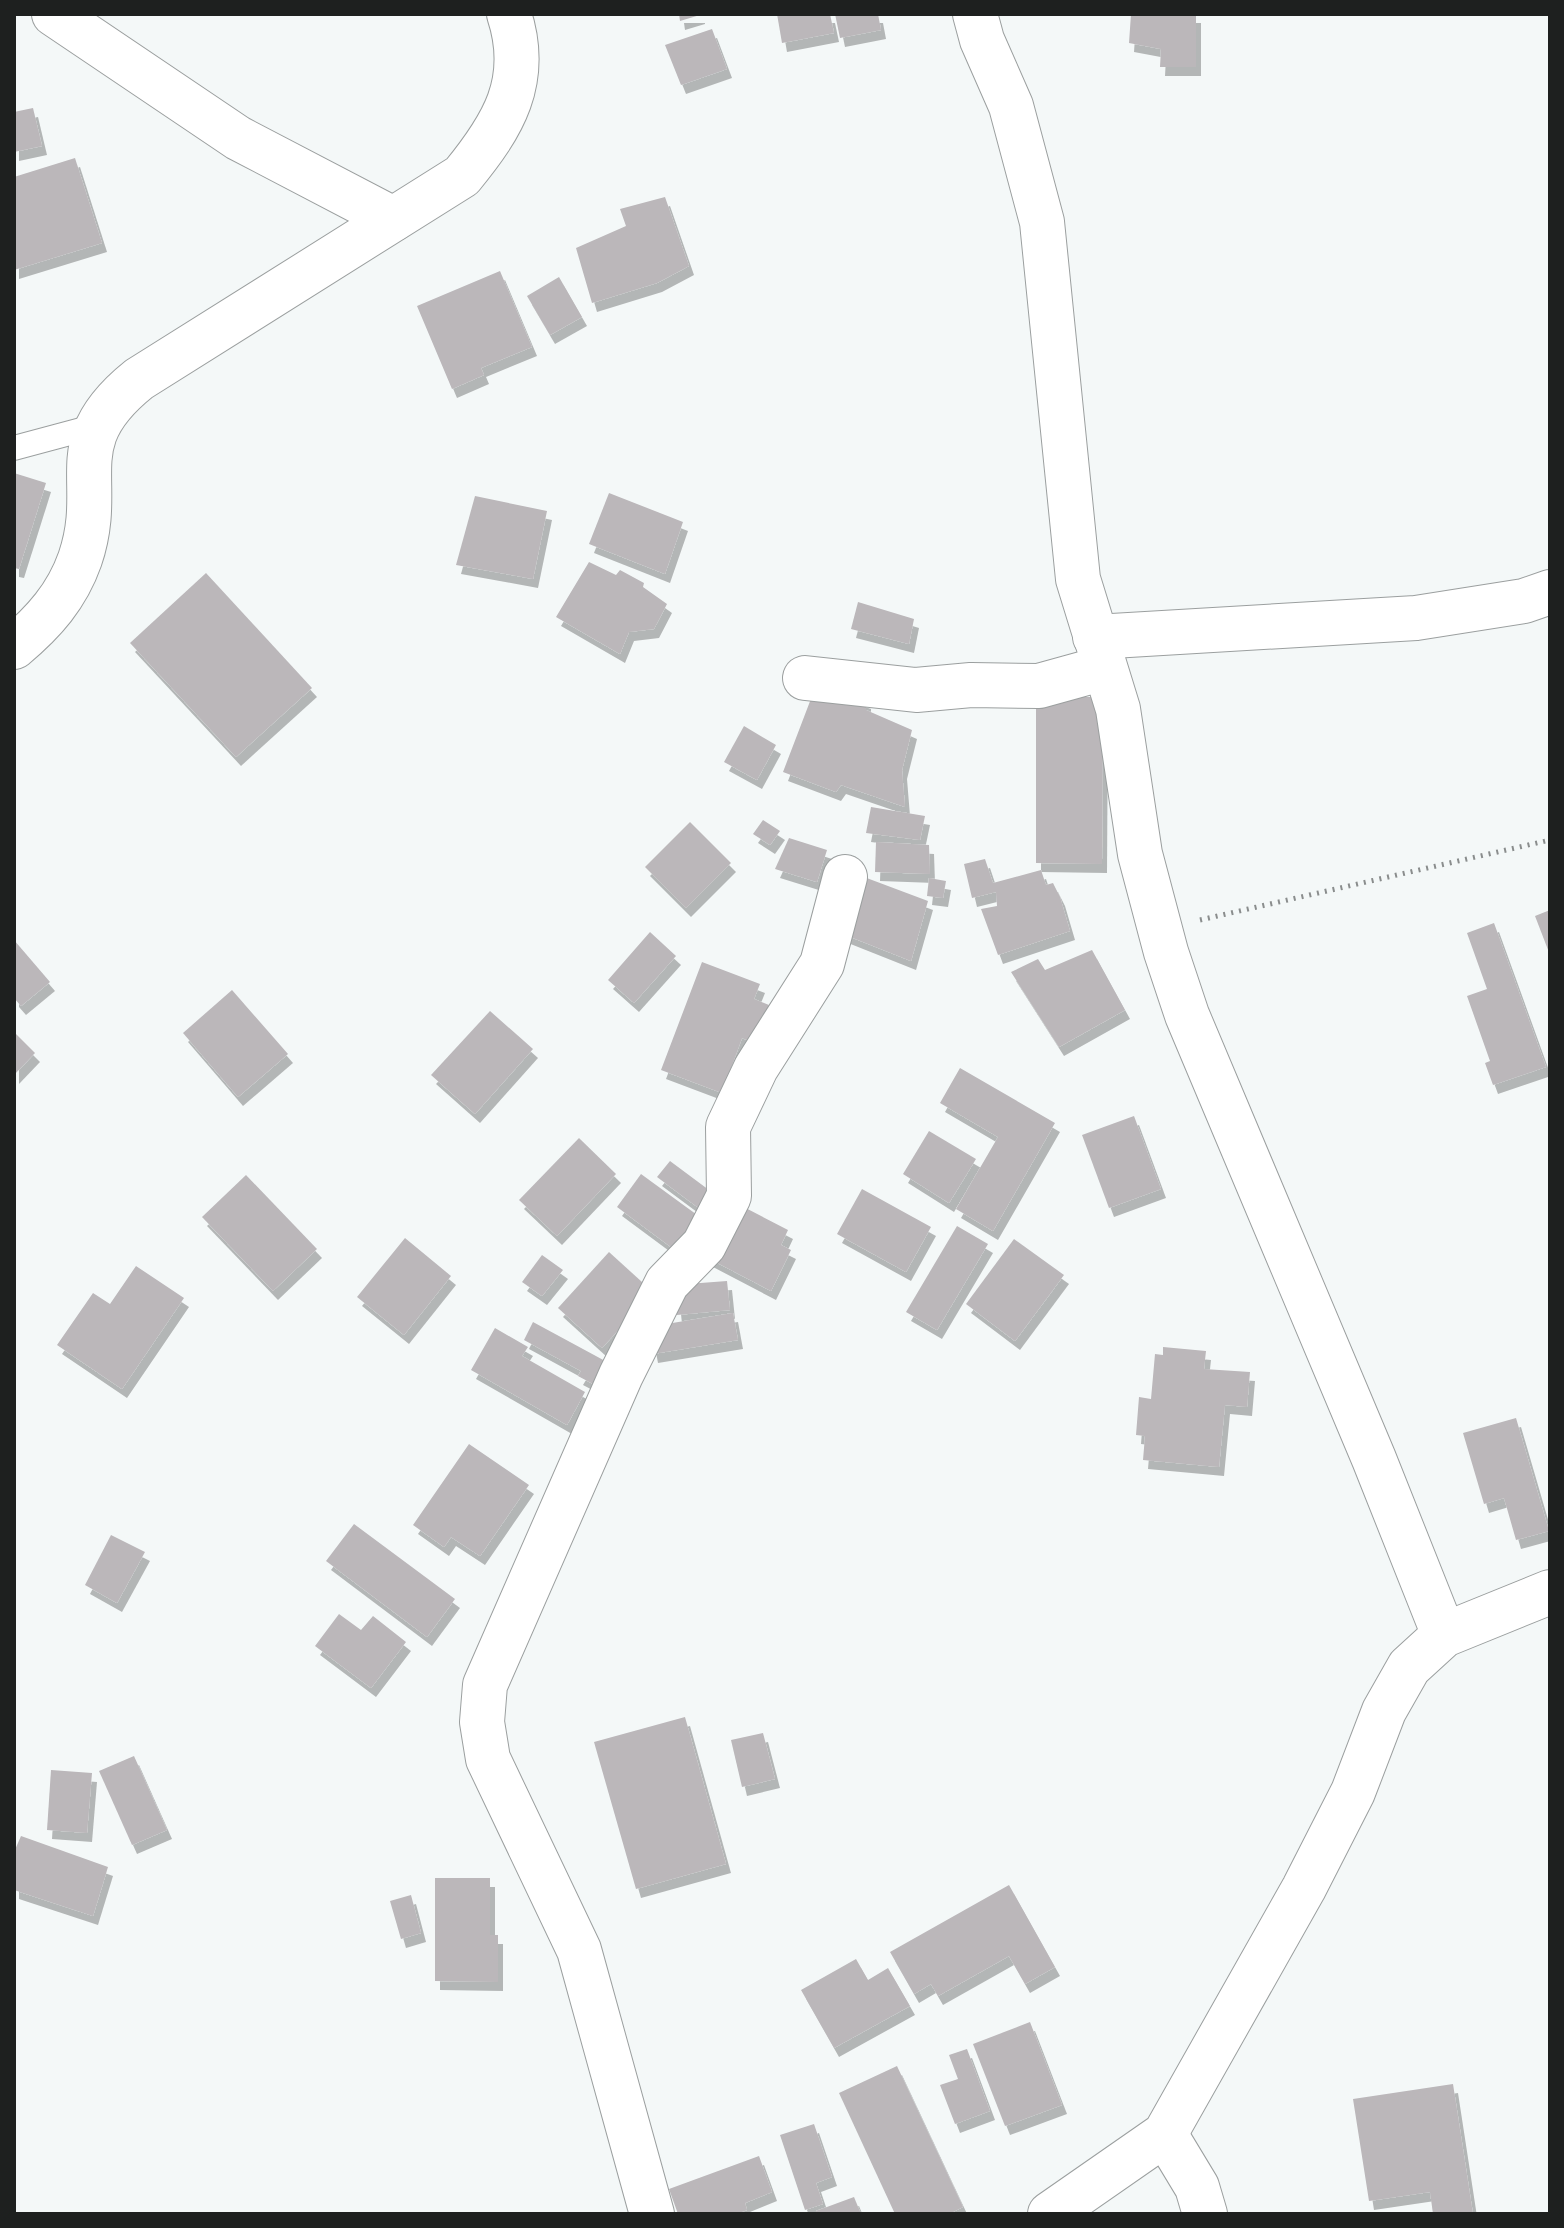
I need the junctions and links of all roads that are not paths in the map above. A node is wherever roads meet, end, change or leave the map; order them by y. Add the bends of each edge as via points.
1 (54, 14) edge
2 (509, 14) edge
3 (975, 14) edge
4 (393, 219) junction
5 (96, 426) junction
6 (14, 448) edge
7 (1550, 592) edge
8 (14, 647) edge
9 (1100, 653) junction
10 (805, 678) dead end
11 (845, 877) dead end
12 (1550, 1592) edge
13 (1444, 1635) junction
14 (1165, 2134) junction
15 (652, 2214) edge
16 (1050, 2214) edge
17 (1205, 2214) edge

1 - 4 street via 238,138
2 - 4 street via 516,34 515,87 496,135 462,176
3 - 9 street via 1011,106 1042,222 1078,579
4 - 5 street via 139,379 113,400
5 - 6 lane
5 - 8 street via 88,458 91,491 80,558 48,618
7 - 9 street via 1416,618
9 - 10 street via 1039,686 916,690
9 - 13 street via 1118,709 1140,854 1187,1015
11 - 15 street via 822,964 756,1068 728,1127 729,1196 704,1245 667,1283 621,1375 485,1685 482,1722 488,1759 579,1950
12 - 13 street
13 - 14 street via 1409,1667 1384,1711 1353,1792 1304,1888
14 - 16 street
14 - 17 street via 1197,2187

